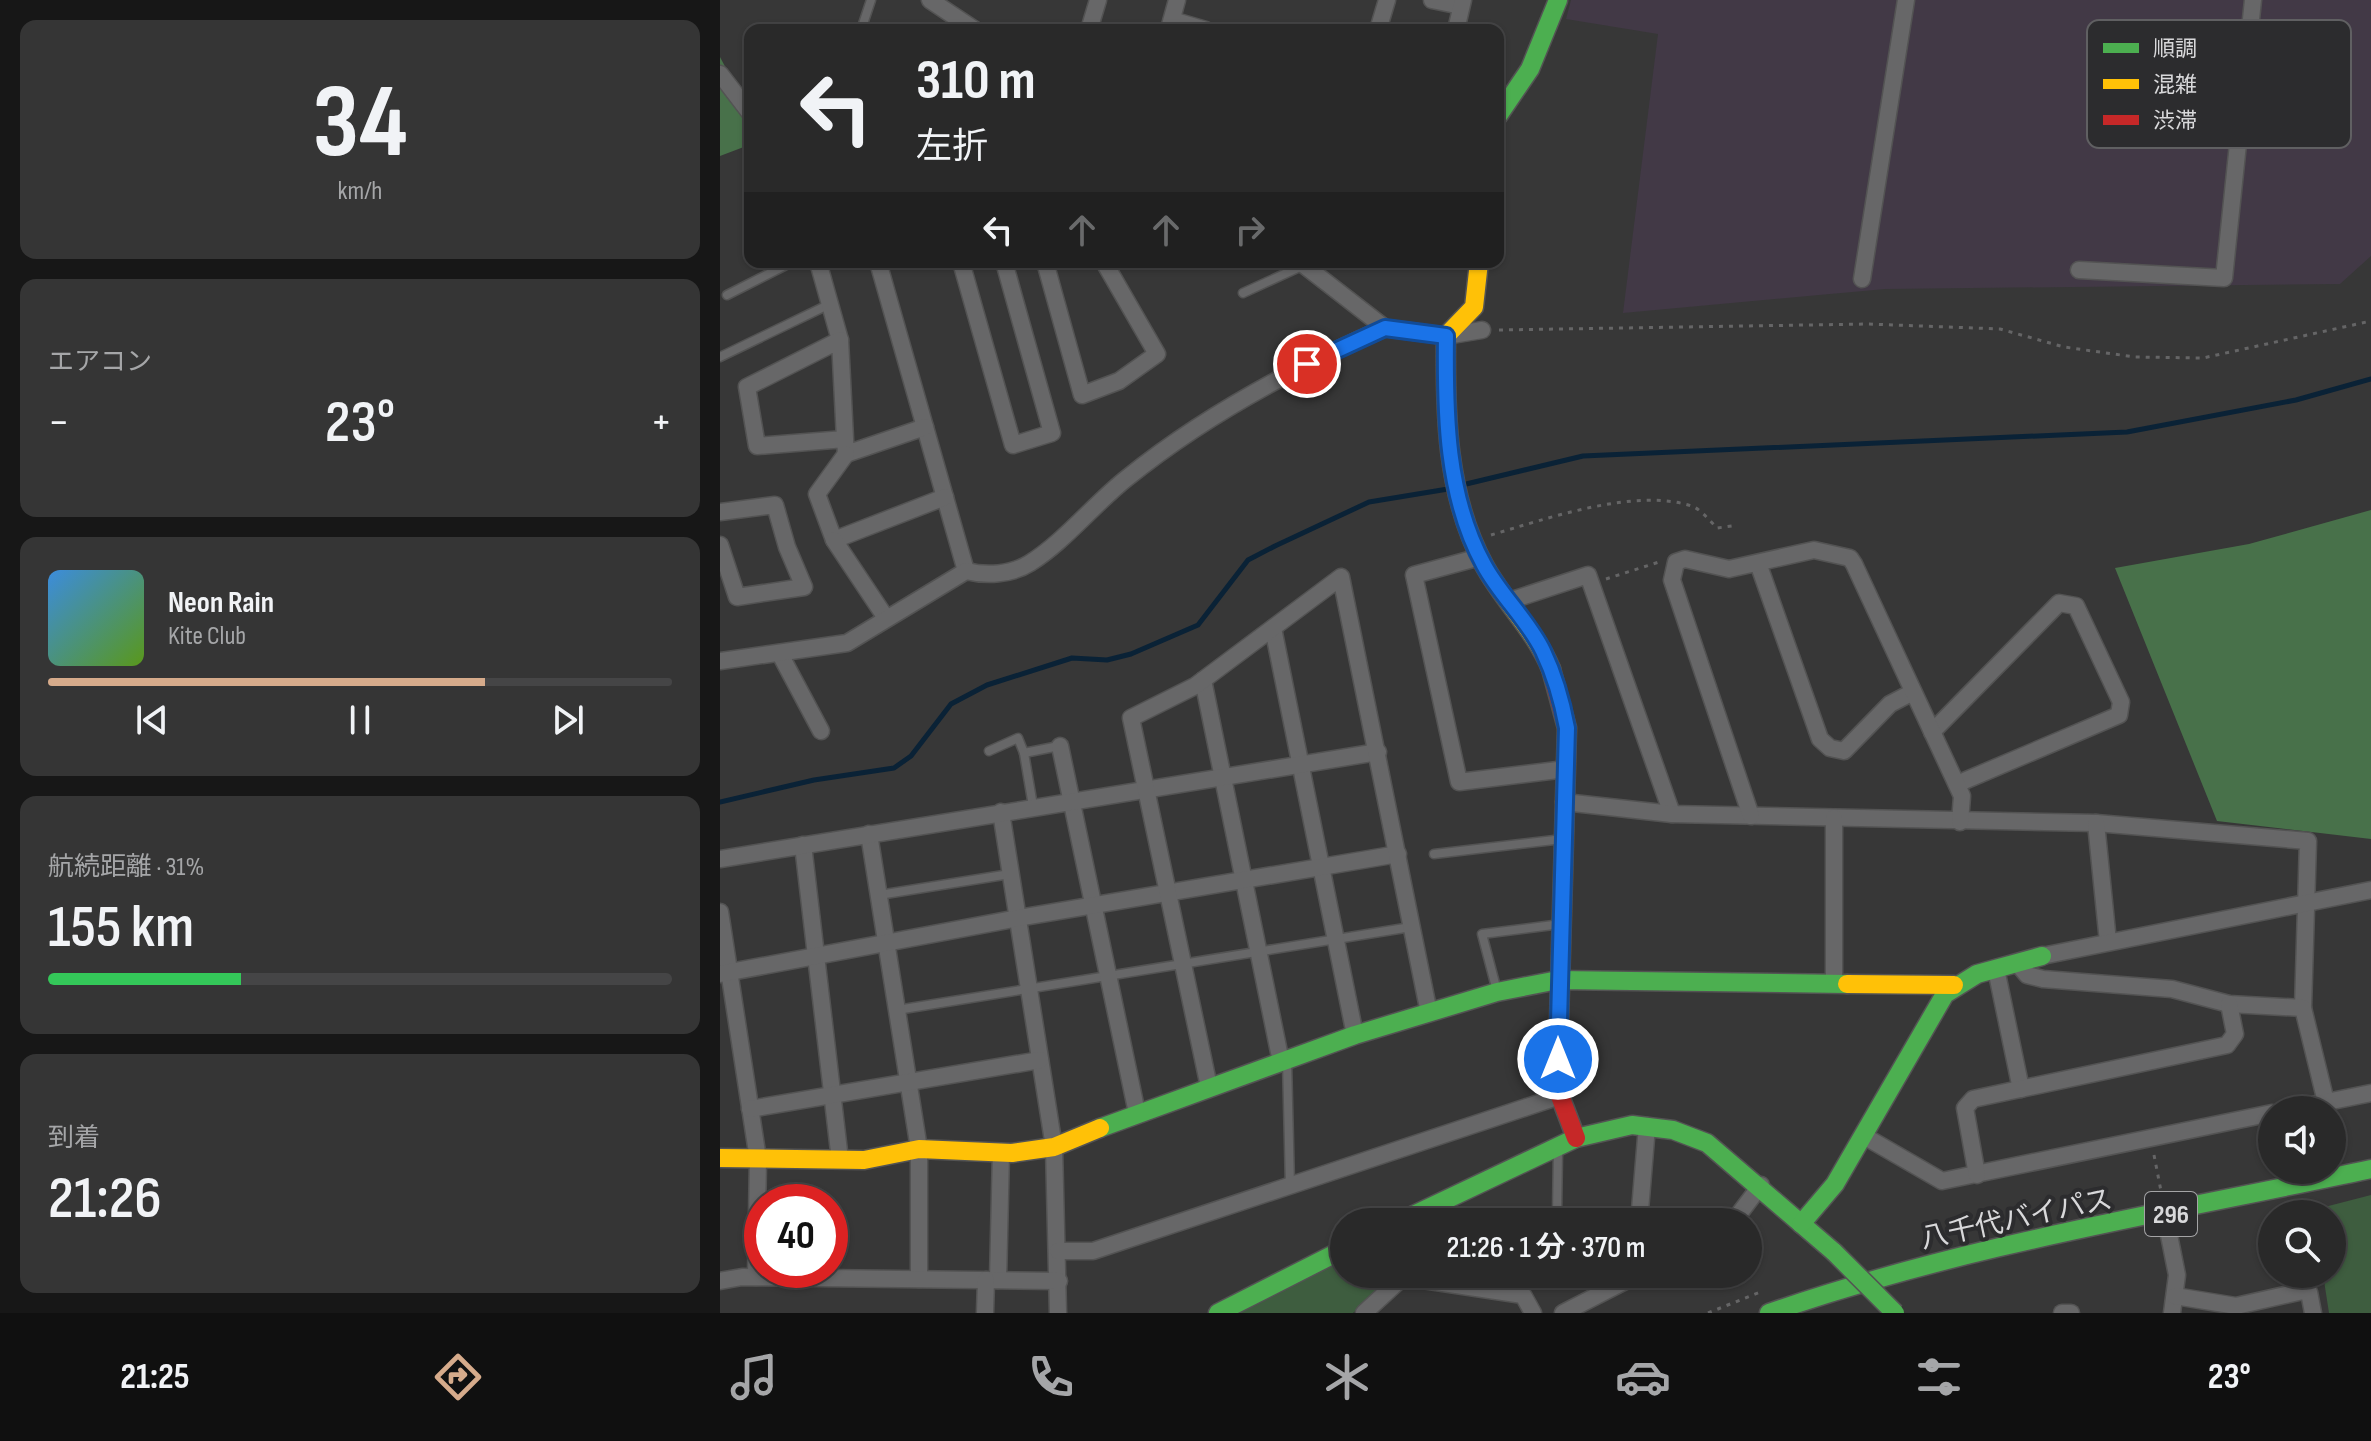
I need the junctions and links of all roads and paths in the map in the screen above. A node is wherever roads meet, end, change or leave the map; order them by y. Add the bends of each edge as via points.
1 (871, 0) edge
2 (930, 0) edge
3 (1098, 0) edge
4 (1177, 0) edge
5 (1387, 0) edge
6 (1432, 0) edge
7 (1558, 0) edge
8 (1906, 0) edge
9 (2253, 0) edge
10 (1462, 3) edge
11 (2251, 20) edge
12 (863, 24) edge
13 (966, 24) edge
14 (1091, 24) edge
15 (1170, 24) edge
16 (1380, 24) edge
17 (1457, 24) edge
18 (720, 74) edge
19 (744, 105) edge
20 (1504, 107) edge
21 (2238, 148) edge
22 (780, 268) edge
23 (820, 268) edge
24 (880, 268) edge
25 (963, 268) edge
26 (1006, 268) edge
27 (1047, 268) edge
28 (1107, 268) edge
29 (1296, 268) edge
30 (1310, 268) edge
31 (1479, 268) edge
32 (2079, 270) dead end
33 (1862, 279) dead end
34 (1243, 293) dead end
35 (727, 295) dead end
36 (830, 304) junction
37 (2371, 321) edge
38 (1385, 328) junction
39 (1482, 330) joint
40 (1446, 336) junction
41 (840, 340) junction
42 (720, 357) edge
43 (925, 427) junction
44 (846, 447) junction
45 (945, 497) junction
46 (720, 512) edge
47 (1732, 526) dead end
48 (834, 540) junction
49 (1472, 540) junction
50 (720, 545) edge
51 (1480, 557) junction
52 (1758, 563) junction
53 (1672, 569) junction
54 (966, 571) junction
55 (1591, 584) junction
56 (1509, 601) junction
57 (886, 618) junction
58 (1273, 628) junction
59 (780, 654) junction
60 (720, 661) edge
61 (1203, 680) junction
62 (1913, 692) junction
63 (821, 731) dead end
64 (1932, 732) junction
65 (1060, 746) joint
66 (989, 751) dead end
67 (1378, 752) junction
68 (1024, 753) junction
69 (1300, 764) junction
70 (1566, 769) junction
71 (1224, 776) junction
72 (1957, 784) junction
73 (1146, 788) junction
74 (1072, 800) junction
75 (1564, 802) junction
76 (1033, 806) junction
77 (1001, 812) junction
78 (1672, 814) junction
79 (1751, 816) junction
80 (1834, 818) junction
81 (1960, 822) junction
82 (2096, 823) junction
83 (869, 834) junction
84 (1564, 839) junction
85 (803, 845) junction
86 (1398, 854) junction
87 (1434, 854) dead end
88 (720, 859) edge
89 (1321, 867) junction
90 (1011, 873) junction
91 (1244, 880) junction
92 (2371, 890) edge
93 (1169, 892) junction
94 (879, 895) junction
95 (2304, 903) junction
96 (1093, 905) junction
97 (720, 912) edge
98 (1018, 918) junction
99 (1562, 924) junction
100 (1412, 927) junction
101 (1335, 940) junction
102 (2108, 942) junction
103 (886, 943) junction
104 (1259, 952) junction
105 (816, 956) junction
106 (2042, 956) joint
107 (2017, 963) junction
108 (1184, 964) junction
109 (1996, 969) junction
110 (724, 973) edge
111 (1108, 975) junction
112 (1558, 980) junction
113 (1834, 983) junction
114 (1954, 985) junction
115 (1029, 987) junction
116 (1497, 992) junction
117 (2229, 1004) junction
118 (2303, 1008) junction
119 (897, 1010) junction
120 (1429, 1013) junction
121 (1355, 1035) junction
122 (1040, 1060) junction
123 (1284, 1061) junction
124 (909, 1082) junction
125 (1209, 1087) junction
126 (2021, 1089) junction
127 (2371, 1093) edge
128 (833, 1095) junction
129 (1560, 1096) junction
130 (2325, 1096) edge
131 (2346, 1098) edge
132 (750, 1109) junction
133 (1137, 1113) junction
134 (2258, 1116) edge
135 (1647, 1126) junction
136 (1864, 1136) junction
137 (1576, 1138) junction
138 (2150, 1138) junction
139 (1558, 1146) junction
140 (1054, 1147) junction
141 (919, 1149) junction
142 (1001, 1152) junction
143 (720, 1158) edge
144 (758, 1159) junction
145 (840, 1160) junction
146 (2371, 1169) edge
147 (1977, 1175) junction
148 (758, 1184) edge
149 (1761, 1185) junction
150 (1290, 1186) junction
151 (2162, 1194) dead end
152 (1436, 1203) junction
153 (1426, 1208) edge
154 (1640, 1208) edge
155 (1744, 1208) edge
156 (2165, 1215) junction
157 (1801, 1224) junction
158 (1058, 1251) junction
159 (1330, 1256) edge
160 (744, 1278) edge
161 (848, 1278) edge
162 (919, 1279) junction
163 (992, 1280) junction
164 (720, 1281) edge
165 (1059, 1281) junction
166 (1610, 1288) edge
167 (2174, 1305) edge
168 (2236, 1309) edge
169 (985, 1313) edge
170 (1058, 1313) edge
171 (1218, 1313) edge
172 (1364, 1313) edge
173 (1533, 1313) edge
174 (1563, 1313) edge
175 (1769, 1313) edge
176 (1895, 1313) edge
177 (2062, 1313) edge
178 (2071, 1313) edge
179 (2313, 1313) edge

1 - 12 lane
2 - 13 street
3 - 14 street
4 - 15 street
5 - 16 street
6 - 10 street
7 - 20 main road via 1530,69
8 - 33 street
9 - 11 street
10 - 17 street
18 - 19 street
21 - 32 street via 2224,278
22 - 35 lane
23 - 36 street
24 - 43 street
25 - 26 street via 1013,445 1052,433
27 - 28 street via 1082,395 1119,381 1157,354
29 - 34 lane
30 - 38 street
31 - 40 main road via 1474,308
36 - 41 street
36 - 42 lane
37 - 39 path via 2203,358 2135,357 1970,327 1789,324
38 - 40 street
38 - 54 street via 1218,413 1127,478 1030,563 983,575
39 - 40 street
40 - 49 main road via 1452,468
41 - 44 street
41 - 44 street via 747,387 757,446
43 - 44 street
43 - 45 street
44 - 48 street via 817,494
45 - 48 street
45 - 54 street
46 - 50 street via 775,505 804,587 737,597
47 - 49 path via 1717,528 1695,508 1614,503
48 - 57 street
49 - 51 main road
51 - 56 main road
51 - 70 street via 1414,575 1459,782
52 - 53 street via 1729,569 1685,559
52 - 62 street via 1814,550 1850,558
52 - 62 street via 1820,739 1830,748 1844,751 1890,704
53 - 55 path via 1656,560
53 - 79 street
54 - 57 street
55 - 56 street via 1588,575
55 - 78 street
56 - 70 main road via 1542,649 1559,688 1567,728
57 - 59 street via 847,643
58 - 61 street
58 - 67 street via 1341,577
58 - 69 street
59 - 60 street
59 - 63 street
61 - 71 street
61 - 73 street via 1131,718
62 - 64 street
64 - 72 street
64 - 72 street via 2059,603 2076,606 2121,702 2119,715
65 - 68 lane
65 - 74 street
66 - 68 lane via 1018,738
67 - 69 street
67 - 86 street
68 - 76 lane
69 - 71 street
69 - 89 street
70 - 75 main road
71 - 73 street
71 - 91 street
72 - 81 street via 1962,796
73 - 74 street
73 - 93 street
74 - 76 street
74 - 96 street
75 - 78 street
75 - 84 main road
76 - 77 street
77 - 83 street
77 - 90 street
78 - 79 street
79 - 80 street
80 - 81 street
80 - 113 street
81 - 82 street
82 - 95 street via 2308,841
82 - 102 street
83 - 85 street
83 - 94 street
84 - 87 lane
84 - 99 main road
85 - 88 street
85 - 105 street
86 - 89 street
86 - 100 street
89 - 91 street
89 - 101 street
90 - 94 lane
90 - 98 street
91 - 93 street
91 - 104 street
92 - 95 street
93 - 96 street
93 - 108 street
94 - 103 street
95 - 102 street
95 - 118 street
96 - 98 street
96 - 111 street
97 - 110 street
98 - 103 street
98 - 115 street
99 - 112 main road
99 - 116 lane via 1482,934
100 - 101 lane
100 - 120 street
101 - 104 lane
101 - 121 street
102 - 106 street
103 - 105 street
103 - 119 street
104 - 108 lane
104 - 123 street
105 - 110 street
105 - 128 street
106 - 107 main road
107 - 109 main road
107 - 117 street via 2027,975 2043,979 2172,989
108 - 111 lane
108 - 125 street
109 - 114 main road
109 - 126 street
110 - 132 street
111 - 115 lane
111 - 133 street
112 - 113 main road
112 - 116 main road
112 - 129 main road
113 - 114 main road
114 - 136 main road via 1934,1008
115 - 119 lane
115 - 122 street
116 - 120 main road
117 - 118 street
117 - 126 street via 2235,1034 2227,1045
118 - 130 street
119 - 124 street
120 - 121 main road
121 - 123 main road
122 - 124 street
122 - 140 street
123 - 125 main road
123 - 150 lane
124 - 128 street
124 - 141 street
125 - 133 main road
126 - 147 street via 1968,1102
127 - 131 street
128 - 132 street
128 - 145 street
129 - 137 main road
129 - 150 street
132 - 144 street
133 - 140 main road
134 - 138 street
135 - 137 main road via 1608,1128
135 - 149 main road via 1707,1143
135 - 154 street
136 - 147 street via 1942,1181
136 - 157 main road via 1835,1184
137 - 139 main road
138 - 147 street
138 - 151 path
139 - 152 main road
139 - 152 lane via 1557,1215 1453,1216
140 - 142 main road
140 - 158 street
141 - 142 main road
141 - 145 main road
141 - 162 street
142 - 163 street
143 - 144 main road
144 - 145 main road
144 - 148 street
146 - 156 main road, 八千代バイパス / 296
149 - 155 street
149 - 157 main road
150 - 158 street via 1093,1251
152 - 153 main road
156 - 167 street via 2175,1262
156 - 175 main road, 八千代バイパス / 296 via 1970,1254
157 - 176 main road, bridge
158 - 165 street
159 - 171 main road
160 - 164 street
161 - 162 street
162 - 163 street
163 - 165 street
163 - 169 street
165 - 170 street
166 - 174 street
167 - 168 street
168 - 179 street via 2303,1291 2309,1292
172 - 173 street via 1403,1277 1523,1295
177 - 178 street

